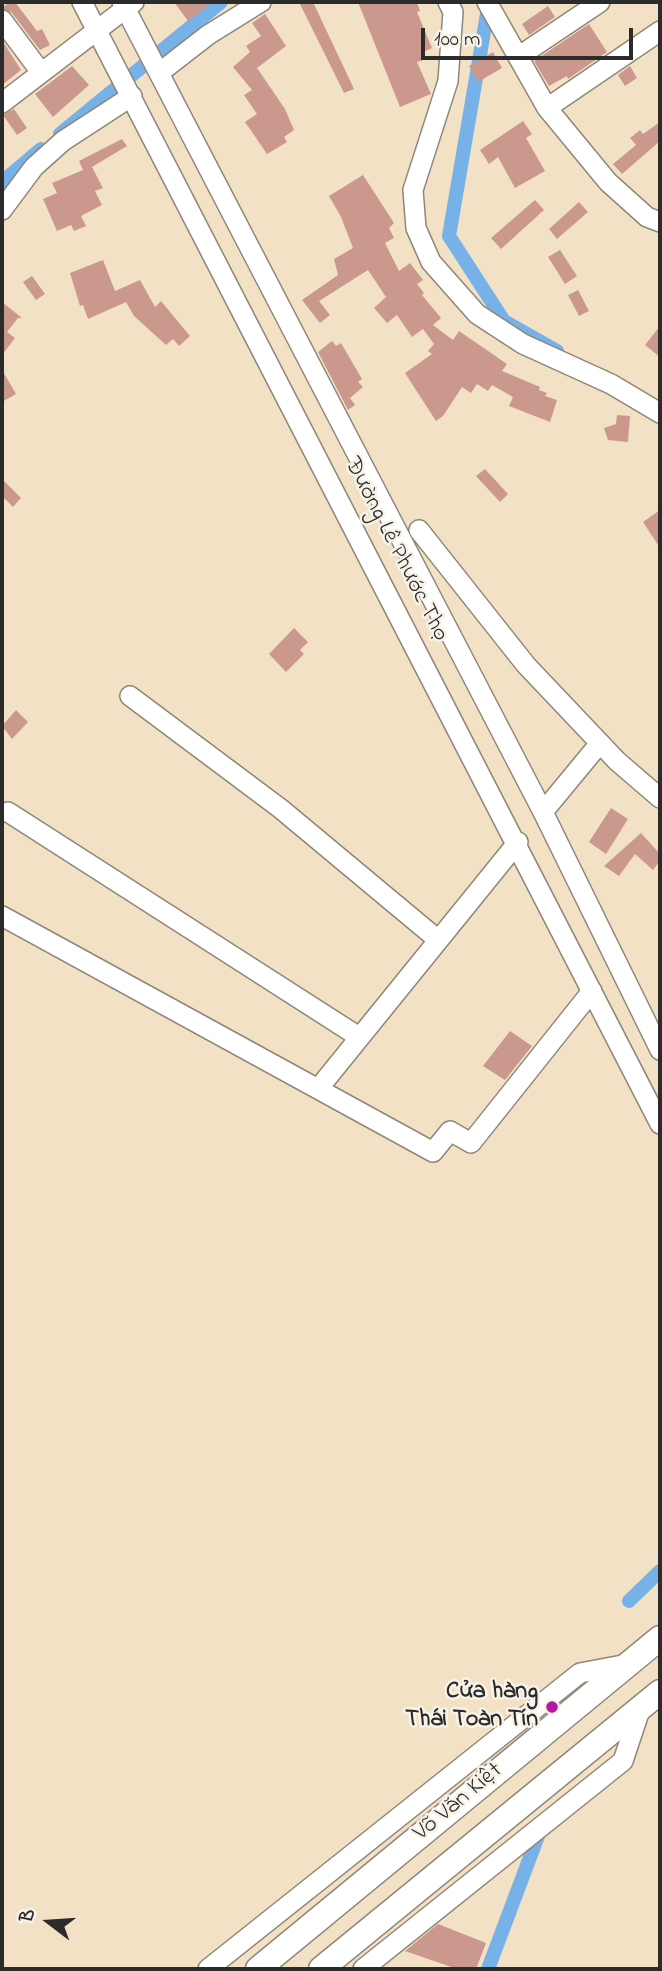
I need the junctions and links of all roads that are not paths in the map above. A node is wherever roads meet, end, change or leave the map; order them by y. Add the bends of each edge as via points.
1 (82, 2) edge
2 (261, 2) edge
3 (448, 2) edge
4 (487, 2) edge
5 (600, 2) edge
6 (127, 4) edge
7 (237, 8) edge
8 (2, 20) edge
9 (95, 29) junction
10 (660, 31) edge
11 (518, 57) junction
12 (40, 71) junction
13 (158, 72) junction
14 (130, 93) junction
15 (2, 103) edge
16 (547, 108) junction
17 (2, 210) edge
18 (660, 222) edge
19 (660, 414) edge
20 (419, 530) dead end
21 (130, 696) dead end
22 (600, 743) junction
23 (660, 798) edge
24 (8, 812) dead end
25 (543, 812) junction
26 (518, 842) junction
27 (2, 916) edge
28 (437, 939) junction
29 (592, 991) junction
30 (359, 1037) junction
31 (660, 1050) edge
32 (318, 1089) junction
33 (660, 1124) edge
34 (660, 1638) edge
35 (628, 1664) junction
36 (660, 1692) edge
37 (641, 1707) junction
38 (208, 1969) edge
39 (258, 1969) edge
40 (321, 1969) edge
41 (363, 1969) edge

1 - 9 street, Đường Lê Phước Thọ
2 - 7 street
3 - 19 street via 453,12 448,81 413,190 416,228 431,262 477,314 523,344 611,384
4 - 11 street
5 - 11 street
6 - 9 street
6 - 13 street, Đường Lê Phước Thọ
7 - 13 street
8 - 12 street
9 - 12 street
9 - 14 street, Đường Lê Phước Thọ
10 - 16 street
11 - 16 street
12 - 15 street
13 - 25 street, Đường Lê Phước Thọ
14 - 17 street via 34,167
14 - 26 street, Đường Lê Phước Thọ
16 - 18 street via 608,182 647,217
20 - 22 street via 526,665
21 - 28 street via 281,809
22 - 23 street
22 - 25 street
24 - 30 street
25 - 31 street, Đường Lê Phước Thọ
26 - 28 street
26 - 29 street, Đường Lê Phước Thọ
27 - 32 street
28 - 30 street
29 - 32 street via 471,1143 450,1130 433,1152
29 - 33 street, Đường Lê Phước Thọ
30 - 32 street
34 - 35 main road, Võ Văn Kiệt
35 - 38 street via 580,1674
35 - 39 main road, Võ Văn Kiệt
36 - 37 main road, Võ Văn Kiệt
37 - 40 main road, Võ Văn Kiệt
37 - 41 street via 623,1761

